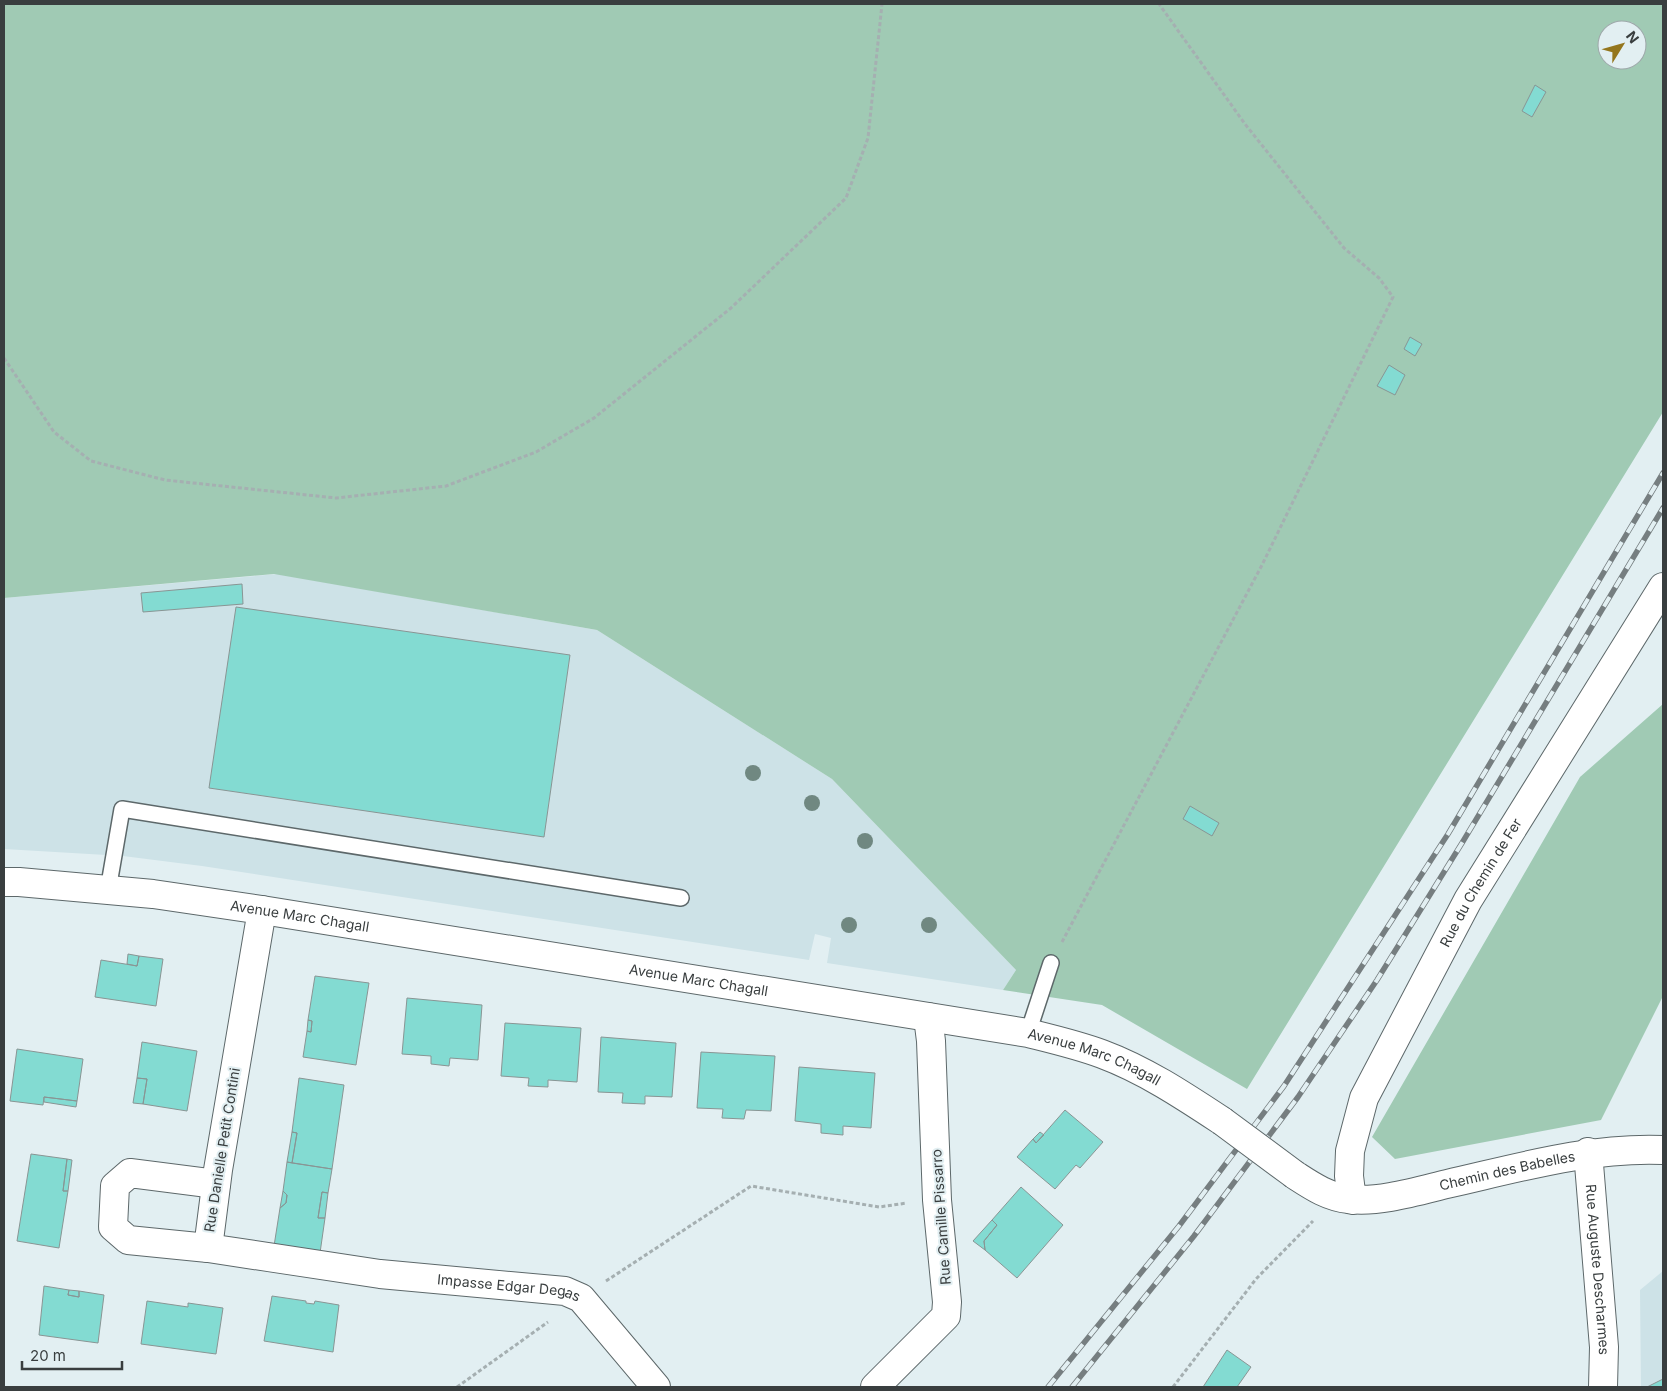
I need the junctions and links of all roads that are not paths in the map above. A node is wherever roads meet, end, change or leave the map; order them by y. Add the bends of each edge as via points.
1 (1663, 587) edge
2 (4, 882) edge
3 (108, 890) junction
4 (681, 898) dead end
5 (262, 910) junction
6 (1051, 963) road end
7 (928, 1017) junction
8 (1028, 1033) junction
9 (1663, 1150) edge
10 (1588, 1152) junction
11 (216, 1184) junction
12 (1344, 1198) junction
13 (208, 1248) junction
14 (380, 1274) joint
15 (656, 1387) edge
16 (875, 1387) edge
17 (1603, 1387) edge

1 - 12 street, Rue du Chemin de Fer via 1468,900 1364,1098 1350,1151
2 - 3 street, Avenue Marc Chagall
3 - 4 lane via 122,809
3 - 5 street, Avenue Marc Chagall
5 - 7 street, Avenue Marc Chagall
5 - 11 street, Rue Danielle Petit Contini
6 - 8 lane
7 - 8 street, Avenue Marc Chagall
7 - 16 street, Rue Camille Pissarro via 946,1316
8 - 12 street, Avenue Marc Chagall, bridge via 1102,1054 1137,1069 1187,1097 1294,1175 1319,1190
9 - 10 street, Chemin des Babelles
10 - 12 street, Chemin des Babelles via 1388,1196
10 - 17 street, Rue Auguste Descharmes via 1604,1347
11 - 13 street, Rue Danielle Petit Contini
11 - 13 street via 130,1173 115,1186 112,1228 128,1240
13 - 14 street, Rue Danielle Petit Contini
14 - 15 street, Impasse Edgar Degas via 565,1291 581,1298

